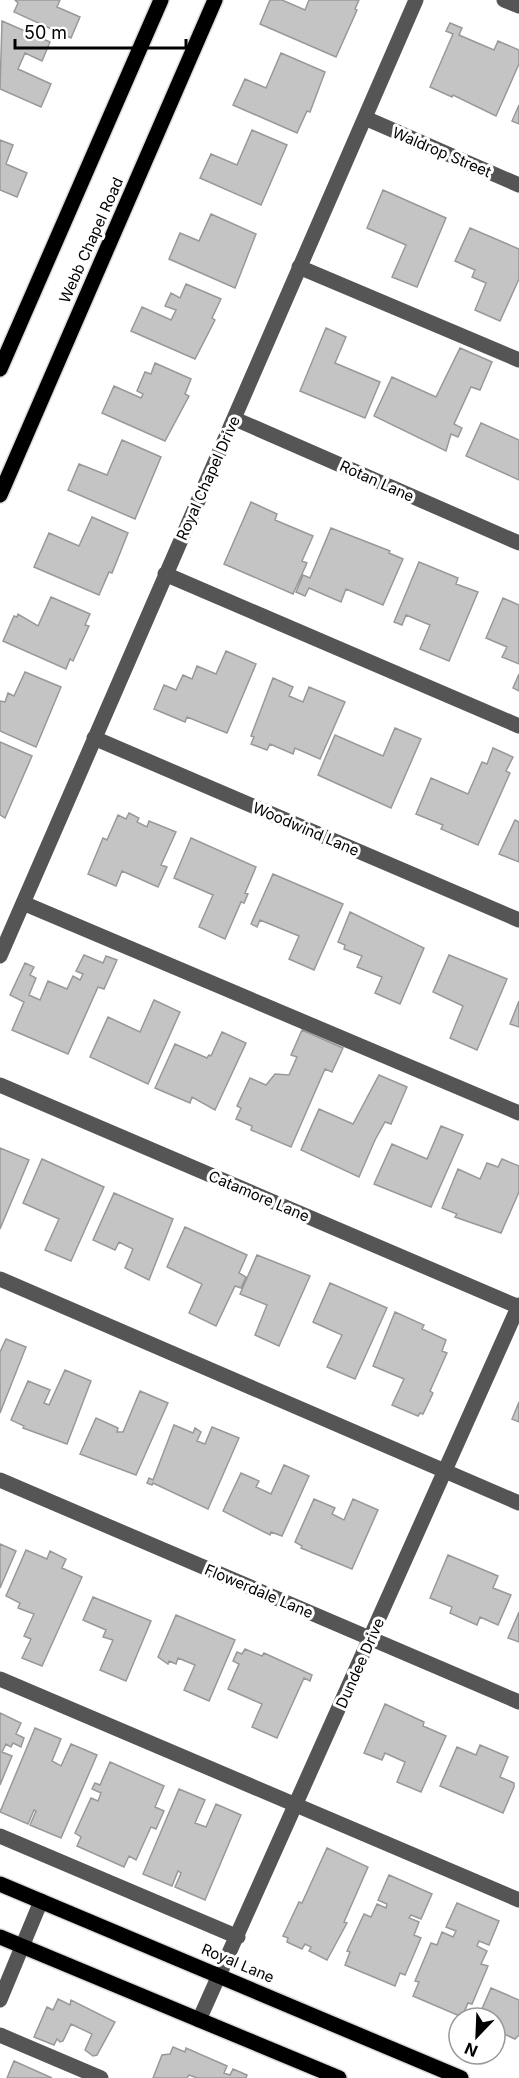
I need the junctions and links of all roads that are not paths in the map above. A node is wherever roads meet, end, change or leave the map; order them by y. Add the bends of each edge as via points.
1 (161, 0) edge
2 (215, 0) edge
3 (416, 0) edge
4 (504, 0) edge
5 (519, 6) edge
6 (365, 118) junction
7 (519, 185) edge
8 (299, 267) junction
9 (519, 360) edge
10 (0, 369) edge
11 (235, 419) junction
12 (0, 495) edge
13 (519, 543) edge
14 (165, 574) junction
15 (519, 726) edge
16 (94, 738) junction
17 (23, 903) junction
18 (519, 920) edge
19 (0, 956) edge
20 (0, 1085) edge
21 (519, 1113) edge
22 (0, 1279) edge
23 (519, 1306) edge
24 (446, 1472) junction
25 (0, 1480) edge
26 (519, 1503) edge
27 (371, 1639) junction
28 (0, 1678) edge
29 (519, 1702) edge
30 (297, 1805) junction
31 (0, 1836) edge
32 (0, 1884) edge
33 (519, 1900) edge
34 (41, 1901) junction
35 (0, 1937) edge
36 (238, 1937) junction
37 (22, 1946) junction
38 (220, 1975) junction
39 (0, 2000) edge
40 (199, 2020) junction
41 (0, 2035) edge
42 (100, 2078) edge
43 (339, 2078) edge
44 (461, 2078) edge

1 - 10 main road, Webb Chapel Road
2 - 12 main road, Webb Chapel Road
3 - 6 street, Royal Chapel Drive
4 - 5 street
6 - 7 street, Waldrop Street
6 - 8 street, Royal Chapel Drive
8 - 9 street
8 - 11 street, Royal Chapel Drive
11 - 13 street, Rotan Lane
11 - 14 street, Royal Chapel Drive
14 - 15 street
14 - 16 street, Royal Chapel Drive
16 - 17 street, Royal Chapel Drive
16 - 18 street, Woodwind Lane
17 - 19 street, Royal Chapel Drive
17 - 21 street
20 - 23 street, Catamore Lane
22 - 24 street
23 - 24 street, Dundee Drive
24 - 26 street
24 - 27 street, Dundee Drive
25 - 27 street, Flowerdale Lane
27 - 29 street, Flowerdale Lane
27 - 30 street, Dundee Drive
28 - 30 street
30 - 33 street
30 - 36 street, Dundee Drive
31 - 36 street
32 - 34 main road, Royal Lane
34 - 37 street
34 - 38 main road, Royal Lane
35 - 37 main road
36 - 38 street, Dundee Drive
37 - 39 street
37 - 40 main road
38 - 40 street, Dundee Drive
38 - 44 main road, Royal Lane
40 - 43 main road
41 - 42 street

